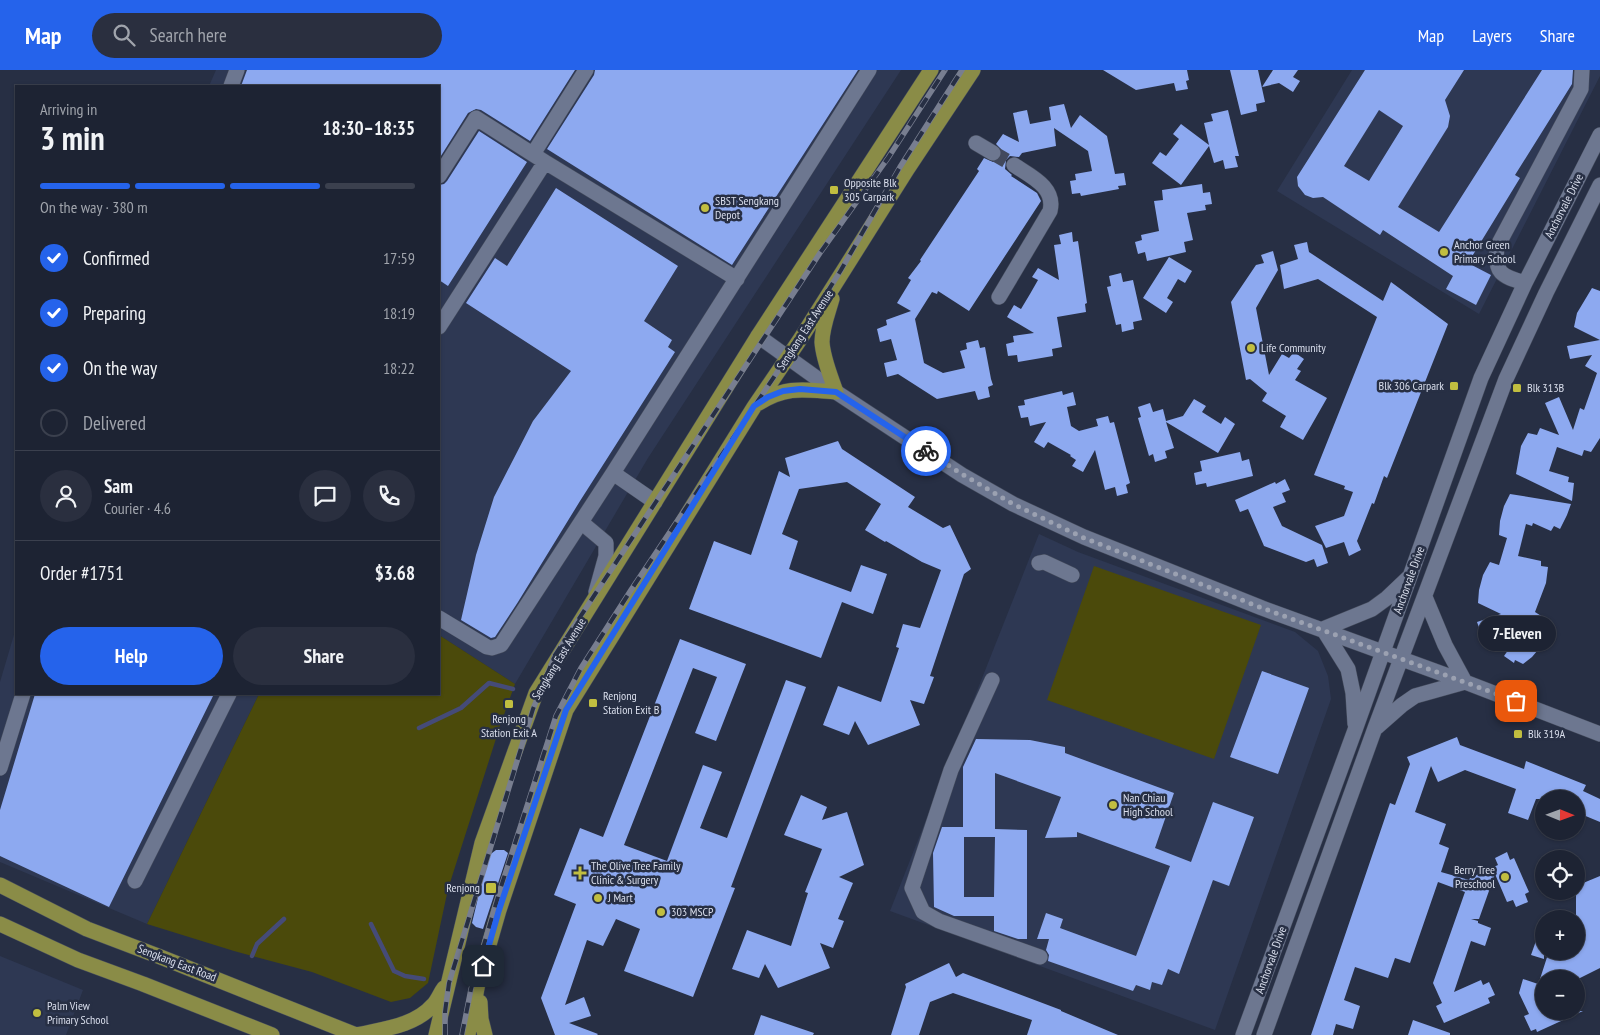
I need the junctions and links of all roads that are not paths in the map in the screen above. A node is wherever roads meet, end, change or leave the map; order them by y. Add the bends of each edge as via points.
1 (237, 70) edge
2 (586, 70) edge
3 (869, 70) edge
4 (931, 70) edge
5 (973, 70) edge
6 (1582, 70) edge
7 (231, 85) edge
8 (1600, 135) edge
9 (976, 143) dead end
10 (993, 153) tunnel mouth
11 (539, 158) junction
12 (1014, 164) tunnel mouth
13 (440, 174) edge
14 (1600, 185) edge
15 (737, 279) junction
16 (838, 280) junction
17 (1525, 283) junction
18 (999, 297) dead end
19 (440, 325) edge
20 (758, 336) junction
21 (787, 357) junction
22 (836, 392) junction
23 (754, 406) junction
24 (613, 473) junction
25 (655, 502) junction
26 (581, 522) junction
27 (1039, 563) dead end
28 (1072, 574) dead end
29 (1410, 576) junction
30 (1425, 597) junction
31 (591, 606) junction
32 (440, 619) edge
33 (1323, 629) junction
34 (1383, 652) junction
35 (1402, 659) junction
36 (992, 680) dead end
37 (1465, 682) junction
38 (23, 695) edge
39 (228, 695) edge
40 (1375, 728) junction
41 (1355, 730) junction
42 (1600, 734) edge
43 (0, 768) edge
44 (135, 881) dead end
45 (0, 886) edge
46 (0, 924) edge
47 (1040, 957) dead end
48 (452, 974) junction
49 (478, 983) junction
50 (272, 1035) edge
51 (357, 1035) edge
52 (436, 1035) edge
53 (468, 1035) edge
54 (485, 1035) edge
55 (1243, 1035) edge
56 (1264, 1035) edge

1 - 7 street
2 - 11 street
3 - 15 street
4 - 20 main road, Sengkang East Avenue
5 - 16 main road, Sengkang East Avenue
6 - 17 street via 1581,89 1497,247 1498,268 1504,276
8 - 17 street, Anchorvale Drive
9 - 10 street
11 - 13 street via 476,118
11 - 15 street
11 - 19 street
12 - 18 street via 1042,183 1049,193 1051,207
14 - 30 street, Anchorvale Drive via 1506,379
15 - 24 street
16 - 21 main road, Sengkang East Avenue
16 - 22 main road via 824,323 822,342
17 - 29 street, Anchorvale Drive via 1481,378
20 - 21 street
20 - 25 main road, Sengkang East Avenue
21 - 22 street
21 - 23 main road, Sengkang East Avenue
22 - 23 main road via 783,391
22 - 33 street via 1013,504 1084,538
23 - 49 main road, Sengkang East Avenue via 566,710
24 - 25 street
24 - 26 street
25 - 31 main road, Sengkang East Avenue
26 - 31 street via 606,543 606,556
26 - 32 street via 501,645 486,647
27 - 28 street via 1044,562
29 - 33 street via 1372,609
29 - 34 street, Anchorvale Drive
30 - 35 street, Anchorvale Drive
30 - 37 street
31 - 48 main road, Sengkang East Avenue via 536,693 482,843
33 - 34 street
33 - 41 street via 1348,669
34 - 35 street
34 - 41 street, Anchorvale Drive
35 - 37 street
35 - 40 street, Anchorvale Drive
36 - 47 street via 951,770 912,888 923,912 939,921
37 - 40 street via 1415,696
37 - 42 street
38 - 43 street
39 - 44 street
40 - 56 street, Anchorvale Drive
41 - 55 street, Anchorvale Drive
45 - 51 main road, Sengkang East Road via 87,930
46 - 50 main road via 78,960
48 - 51 main road via 434,1004 417,1019
48 - 52 main road, Sengkang East Avenue
49 - 53 main road, Sengkang East Avenue
49 - 54 main road via 480,1019

